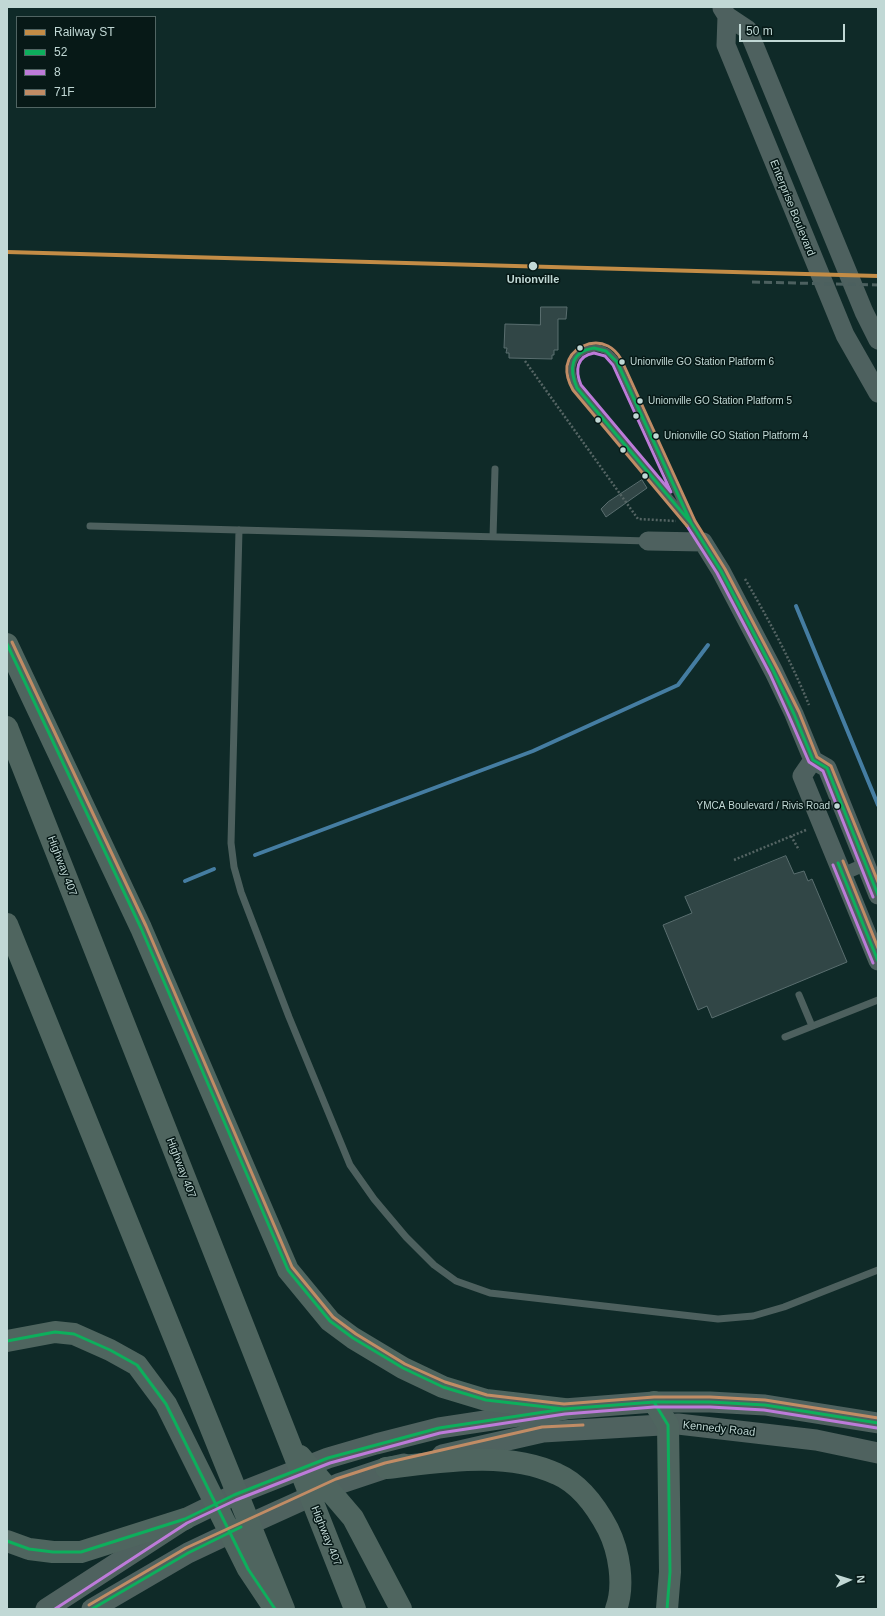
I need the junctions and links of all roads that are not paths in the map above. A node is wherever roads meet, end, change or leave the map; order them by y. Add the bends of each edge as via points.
1 (724, 12) edge
2 (878, 340) edge
3 (878, 394) edge
4 (495, 469) dead end
5 (691, 523) junction
6 (90, 526) dead end
7 (239, 530) junction
8 (493, 537) junction
9 (648, 541) joint
10 (703, 542) junction
11 (7, 644) edge
12 (7, 726) edge
13 (813, 760) junction
14 (872, 862) edge
15 (843, 874) junction
16 (878, 895) edge
17 (7, 924) edge
18 (878, 961) edge
19 (799, 995) dead end
20 (878, 1000) edge
21 (812, 1026) junction
22 (785, 1037) dead end
23 (878, 1270) edge
24 (7, 1341) edge
25 (654, 1402) junction
26 (564, 1409) junction
27 (878, 1423) edge
28 (668, 1425) junction
29 (288, 1442) junction
30 (878, 1453) edge
31 (386, 1468) junction
32 (185, 1519) junction
33 (7, 1541) edge
34 (46, 1609) edge
35 (92, 1609) edge
36 (275, 1609) edge
37 (284, 1609) edge
38 (355, 1609) edge
39 (401, 1609) edge
40 (616, 1609) edge
41 (667, 1609) edge

1 - 2 main road, Enterprise Boulevard via 748,30 864,312
1 - 3 main road, Enterprise Boulevard via 726,45 845,335
4 - 8 lane
5 - 5 lane via 617,362 603,349 584,350 576,357 572,367 577,388
5 - 10 lane
6 - 7 lane
7 - 8 lane
7 - 23 lane via 231,843 234,868 253,924 350,1166 406,1237 434,1265 456,1281 490,1293 718,1319 753,1316 784,1307
8 - 9 lane
9 - 10 main road
10 - 13 main road via 774,672
11 - 26 highway via 141,928 288,1270 330,1321 403,1368 443,1387 486,1400
12 - 29 highway, Highway 407
13 - 14 main road via 827,768
13 - 15 main road via 802,776
14 - 15 street
14 - 16 main road
15 - 18 main road
17 - 37 highway
19 - 21 lane
20 - 21 lane
21 - 22 lane
24 - 36 highway via 56,1332 74,1334 137,1365 166,1404 248,1569
25 - 26 main road
25 - 27 main road via 710,1402 765,1406
25 - 28 highway
26 - 32 main road via 439,1428 376,1444 328,1458
28 - 30 main road, Kennedy Road via 710,1427 816,1440
28 - 31 main road, Kennedy Road via 543,1432
28 - 41 highway via 670,1572
29 - 38 highway, Highway 407
29 - 39 highway via 353,1518
31 - 35 main road, Kennedy Road via 338,1484 243,1526 188,1553
31 - 40 highway via 470,1460 517,1462 559,1474 575,1486 599,1511 615,1542 620,1576
32 - 33 highway via 80,1552 29,1549
32 - 34 main road

